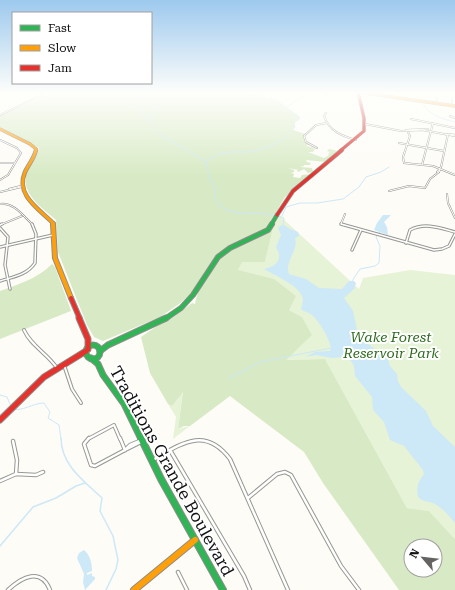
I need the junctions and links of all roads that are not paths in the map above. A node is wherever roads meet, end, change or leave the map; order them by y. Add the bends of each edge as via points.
1 (325, 120) edge
2 (364, 120) edge
3 (418, 120) edge
4 (327, 123) junction
5 (433, 123) junction
6 (365, 124) junction
7 (455, 128) edge
8 (0, 129) edge
9 (430, 130) junction
10 (407, 131) junction
11 (448, 134) junction
12 (455, 135) edge
13 (0, 140) edge
14 (356, 140) junction
15 (4, 142) junction
16 (0, 143) edge
17 (398, 143) dead end
18 (408, 144) junction
19 (317, 148) dead end
20 (426, 148) junction
21 (444, 151) junction
22 (0, 163) edge
23 (15, 163) junction
24 (422, 165) junction
25 (440, 169) junction
26 (455, 175) edge
27 (0, 180) edge
28 (21, 187) junction
29 (0, 191) edge
30 (389, 191) dead end
31 (447, 194) dead end
32 (0, 204) edge
33 (345, 214) dead end
34 (22, 216) junction
35 (455, 218) edge
36 (0, 227) edge
37 (361, 230) junction
38 (1, 231) edge
39 (455, 233) edge
40 (53, 235) junction
41 (35, 238) junction
42 (406, 242) junction
43 (7, 245) junction
44 (0, 247) edge
45 (352, 250) dead end
46 (7, 278) junction
47 (0, 281) edge
48 (10, 289) dead end
49 (24, 330) dead end
50 (88, 339) junction
51 (108, 345) junction
52 (96, 346) junction
53 (87, 350) junction
54 (100, 352) junction
55 (90, 358) junction
56 (76, 359) junction
57 (98, 364) junction
58 (64, 365) junction
59 (57, 368) junction
60 (81, 404) dead end
61 (0, 420) edge
62 (142, 440) junction
63 (13, 441) dead end
64 (125, 450) junction
65 (170, 450) junction
66 (152, 461) junction
67 (43, 472) dead end
68 (16, 474) junction
69 (0, 481) edge
70 (248, 498) junction
71 (195, 540) junction
72 (178, 572) dead end
73 (186, 587) junction
74 (8, 590) edge
75 (50, 590) edge
76 (134, 590) edge
77 (182, 590) edge
78 (187, 590) edge
79 (223, 590) edge
80 (250, 590) edge
81 (288, 590) edge
82 (359, 590) edge

1 - 4 street
2 - 6 main road
3 - 5 street
4 - 14 street via 338,134
4 - 19 street via 316,125 304,136 306,142
5 - 7 street
5 - 9 street
6 - 10 street
6 - 14 main road via 364,131
8 - 28 main road via 36,149 23,173
9 - 10 street
9 - 11 street
9 - 20 street
10 - 18 street via 410,136
11 - 12 street
11 - 21 street
13 - 15 street
14 - 51 main road via 293,191 268,230 230,248 218,257 194,295 181,308 165,319
15 - 16 street
15 - 23 street via 20,151
17 - 18 street
18 - 20 street
18 - 24 street via 403,157 404,163
20 - 21 street
20 - 24 street
21 - 25 street
22 - 23 street
23 - 27 street via 8,175
24 - 25 street
25 - 26 street
25 - 30 street via 425,188 409,186
28 - 29 street
28 - 40 main road via 29,200 53,223
31 - 35 street
32 - 34 street via 10,204
33 - 37 street via 341,224
34 - 36 street
34 - 41 street via 34,226
36 - 38 street
37 - 42 street
37 - 45 street
38 - 43 street via 8,236
39 - 42 street via 433,226 418,226 410,230
39 - 42 street via 452,245 443,249 429,249
40 - 41 street
40 - 50 main road via 56,258
41 - 43 street
41 - 46 street via 34,266 26,272
43 - 44 street
43 - 46 street
46 - 47 street
46 - 48 street
49 - 59 street via 29,342 47,354
50 - 52 main road
50 - 53 main road
51 - 52 main road
51 - 54 main road
52 - 53 main road
52 - 54 main road
53 - 55 main road via 86,355
53 - 56 main road
54 - 55 main road
54 - 57 main road, Traditions Grande Boulevard
55 - 56 main road
55 - 57 main road, Traditions Grande Boulevard
56 - 58 main road
57 - 62 main road, Traditions Grande Boulevard via 124,404
58 - 59 main road
58 - 60 street
59 - 61 main road via 43,378
62 - 64 street
62 - 66 main road, Traditions Grande Boulevard
63 - 68 street via 17,460
64 - 64 street via 114,425 84,443 90,464 93,466
65 - 66 street
65 - 70 street via 193,439 215,443 227,454
65 - 80 street
66 - 71 main road, Traditions Grande Boulevard
67 - 68 street via 36,475
68 - 69 street
70 - 81 street
70 - 82 street via 277,474 282,472 291,475 341,566
71 - 76 main road
71 - 79 main road, Traditions Grande Boulevard
72 - 73 street
73 - 77 street
73 - 78 street
74 - 75 street via 30,575 40,576

